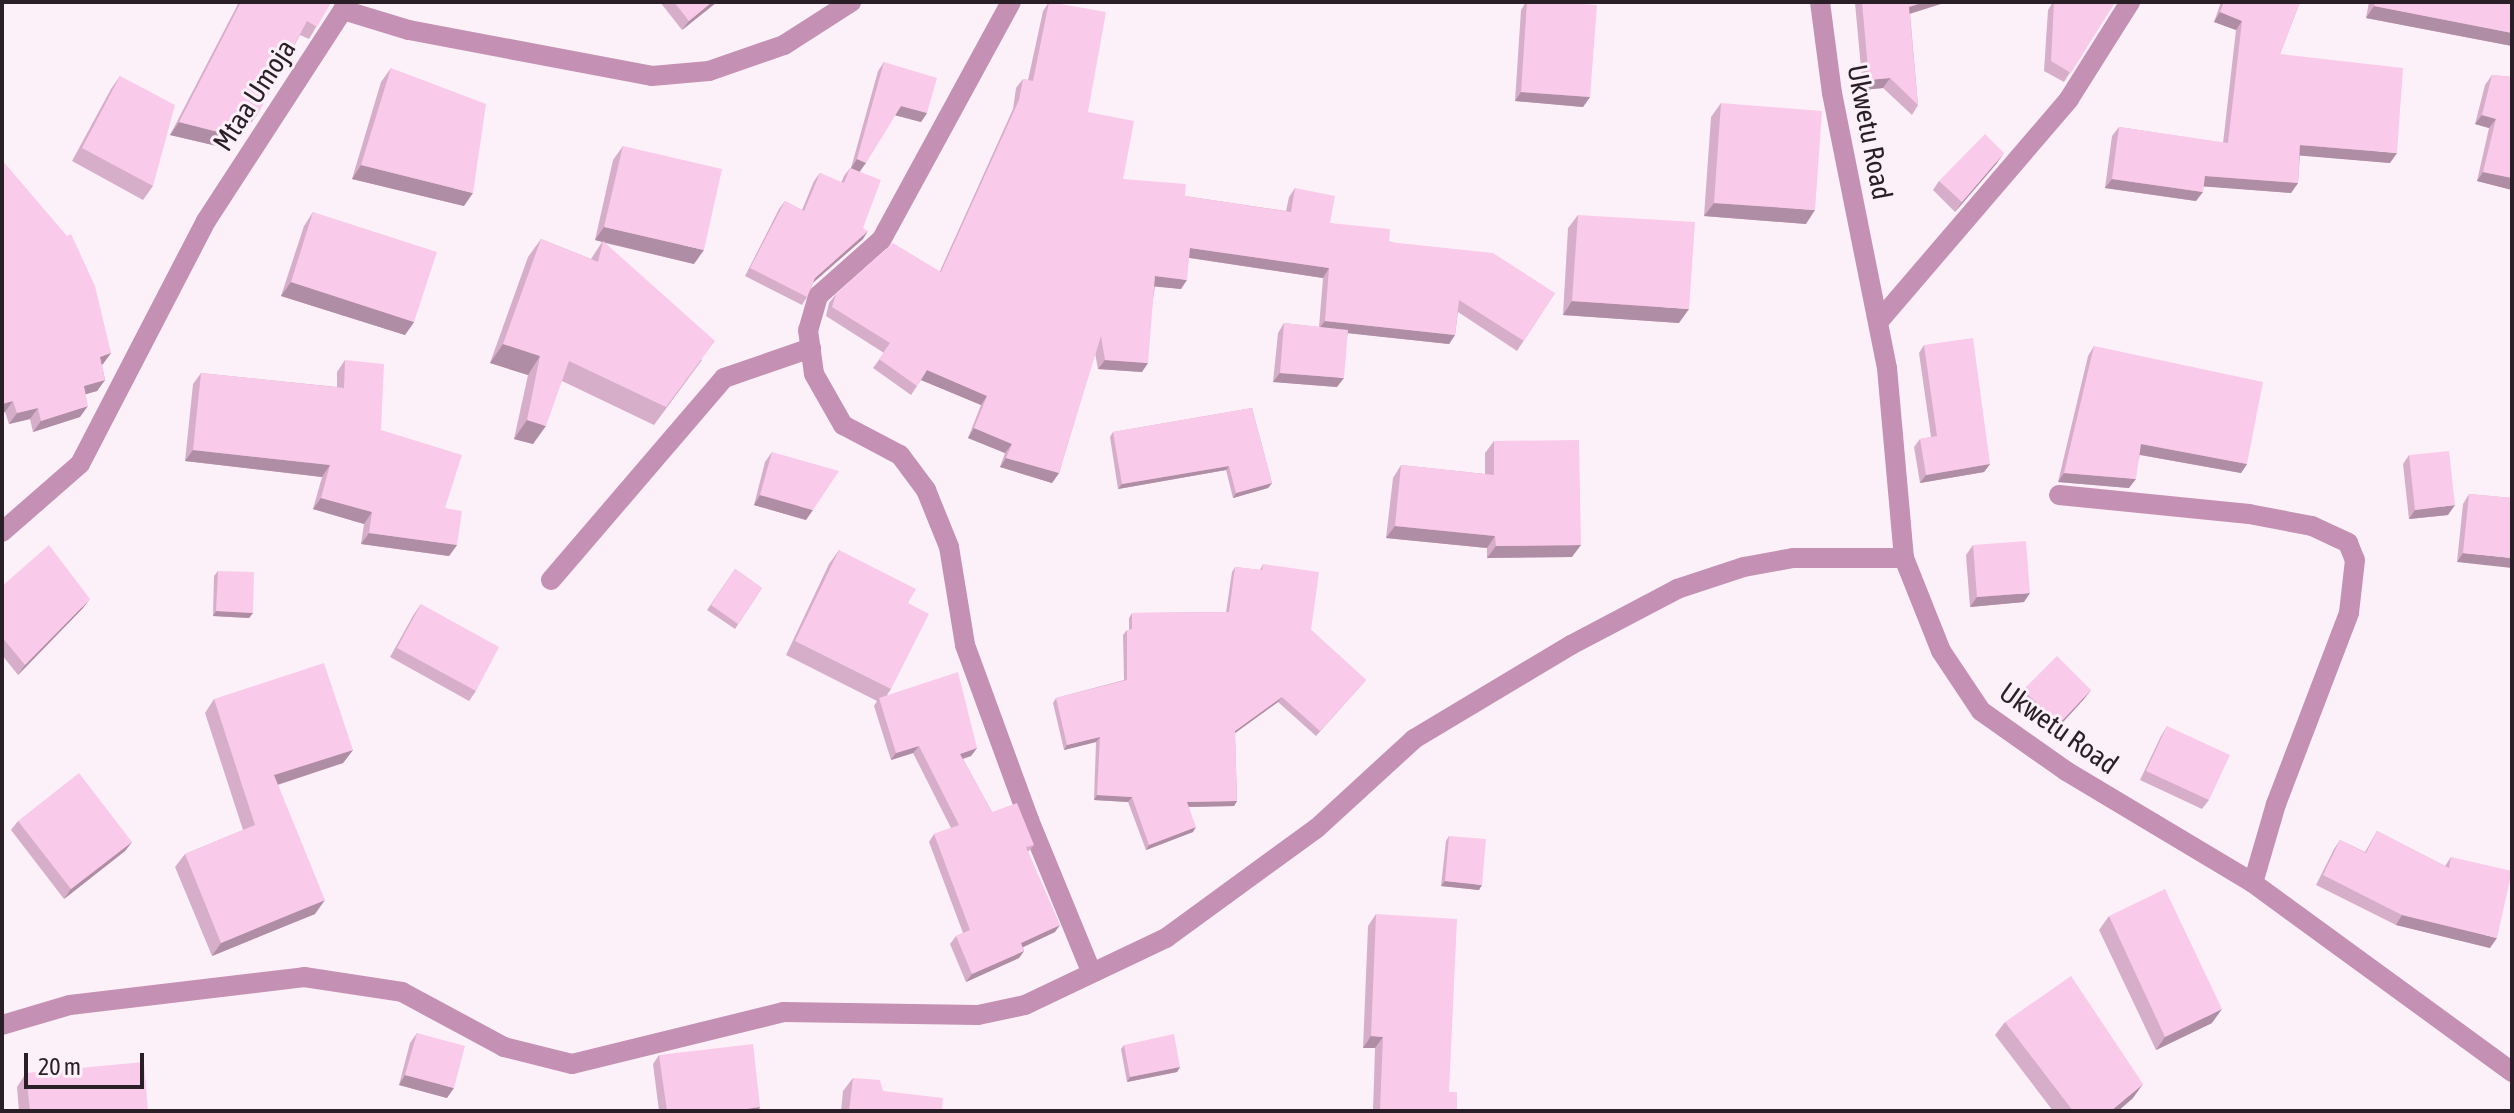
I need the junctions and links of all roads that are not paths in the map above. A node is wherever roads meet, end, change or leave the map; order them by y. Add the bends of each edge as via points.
1 (851, 2) edge
2 (1011, 2) edge
3 (1820, 2) edge
4 (2130, 2) edge
5 (1879, 321) junction
6 (811, 348) junction
7 (2059, 495) dead end
8 (2, 532) edge
9 (1904, 558) junction
10 (551, 580) dead end
11 (2253, 883) junction
12 (1091, 971) junction
13 (2, 1024) edge
14 (2512, 1072) edge

1 - 8 street, Mtaa Umoja via 784,45 709,71 652,76 409,30 343,10 206,221 80,464
2 - 6 street via 881,240 818,296 809,313
3 - 5 street, Ukwetu Road via 1832,93
4 - 5 street via 2069,99
5 - 9 street, Ukwetu Road
6 - 10 street via 724,378
6 - 12 street via 814,374 843,425 900,455 926,490 949,547 965,645
7 - 11 street via 2249,514 2312,526 2348,543 2355,560 2349,613 2281,791
9 - 11 street, Ukwetu Road via 1941,651 1981,711 2066,771
9 - 12 street via 1793,558 1677,589 1414,739 1266,868 1166,938
11 - 14 street, Ukwetu Road
12 - 13 street via 1025,1005 978,1015 783,1012 572,1064 504,1047 402,992 304,977 70,1005

